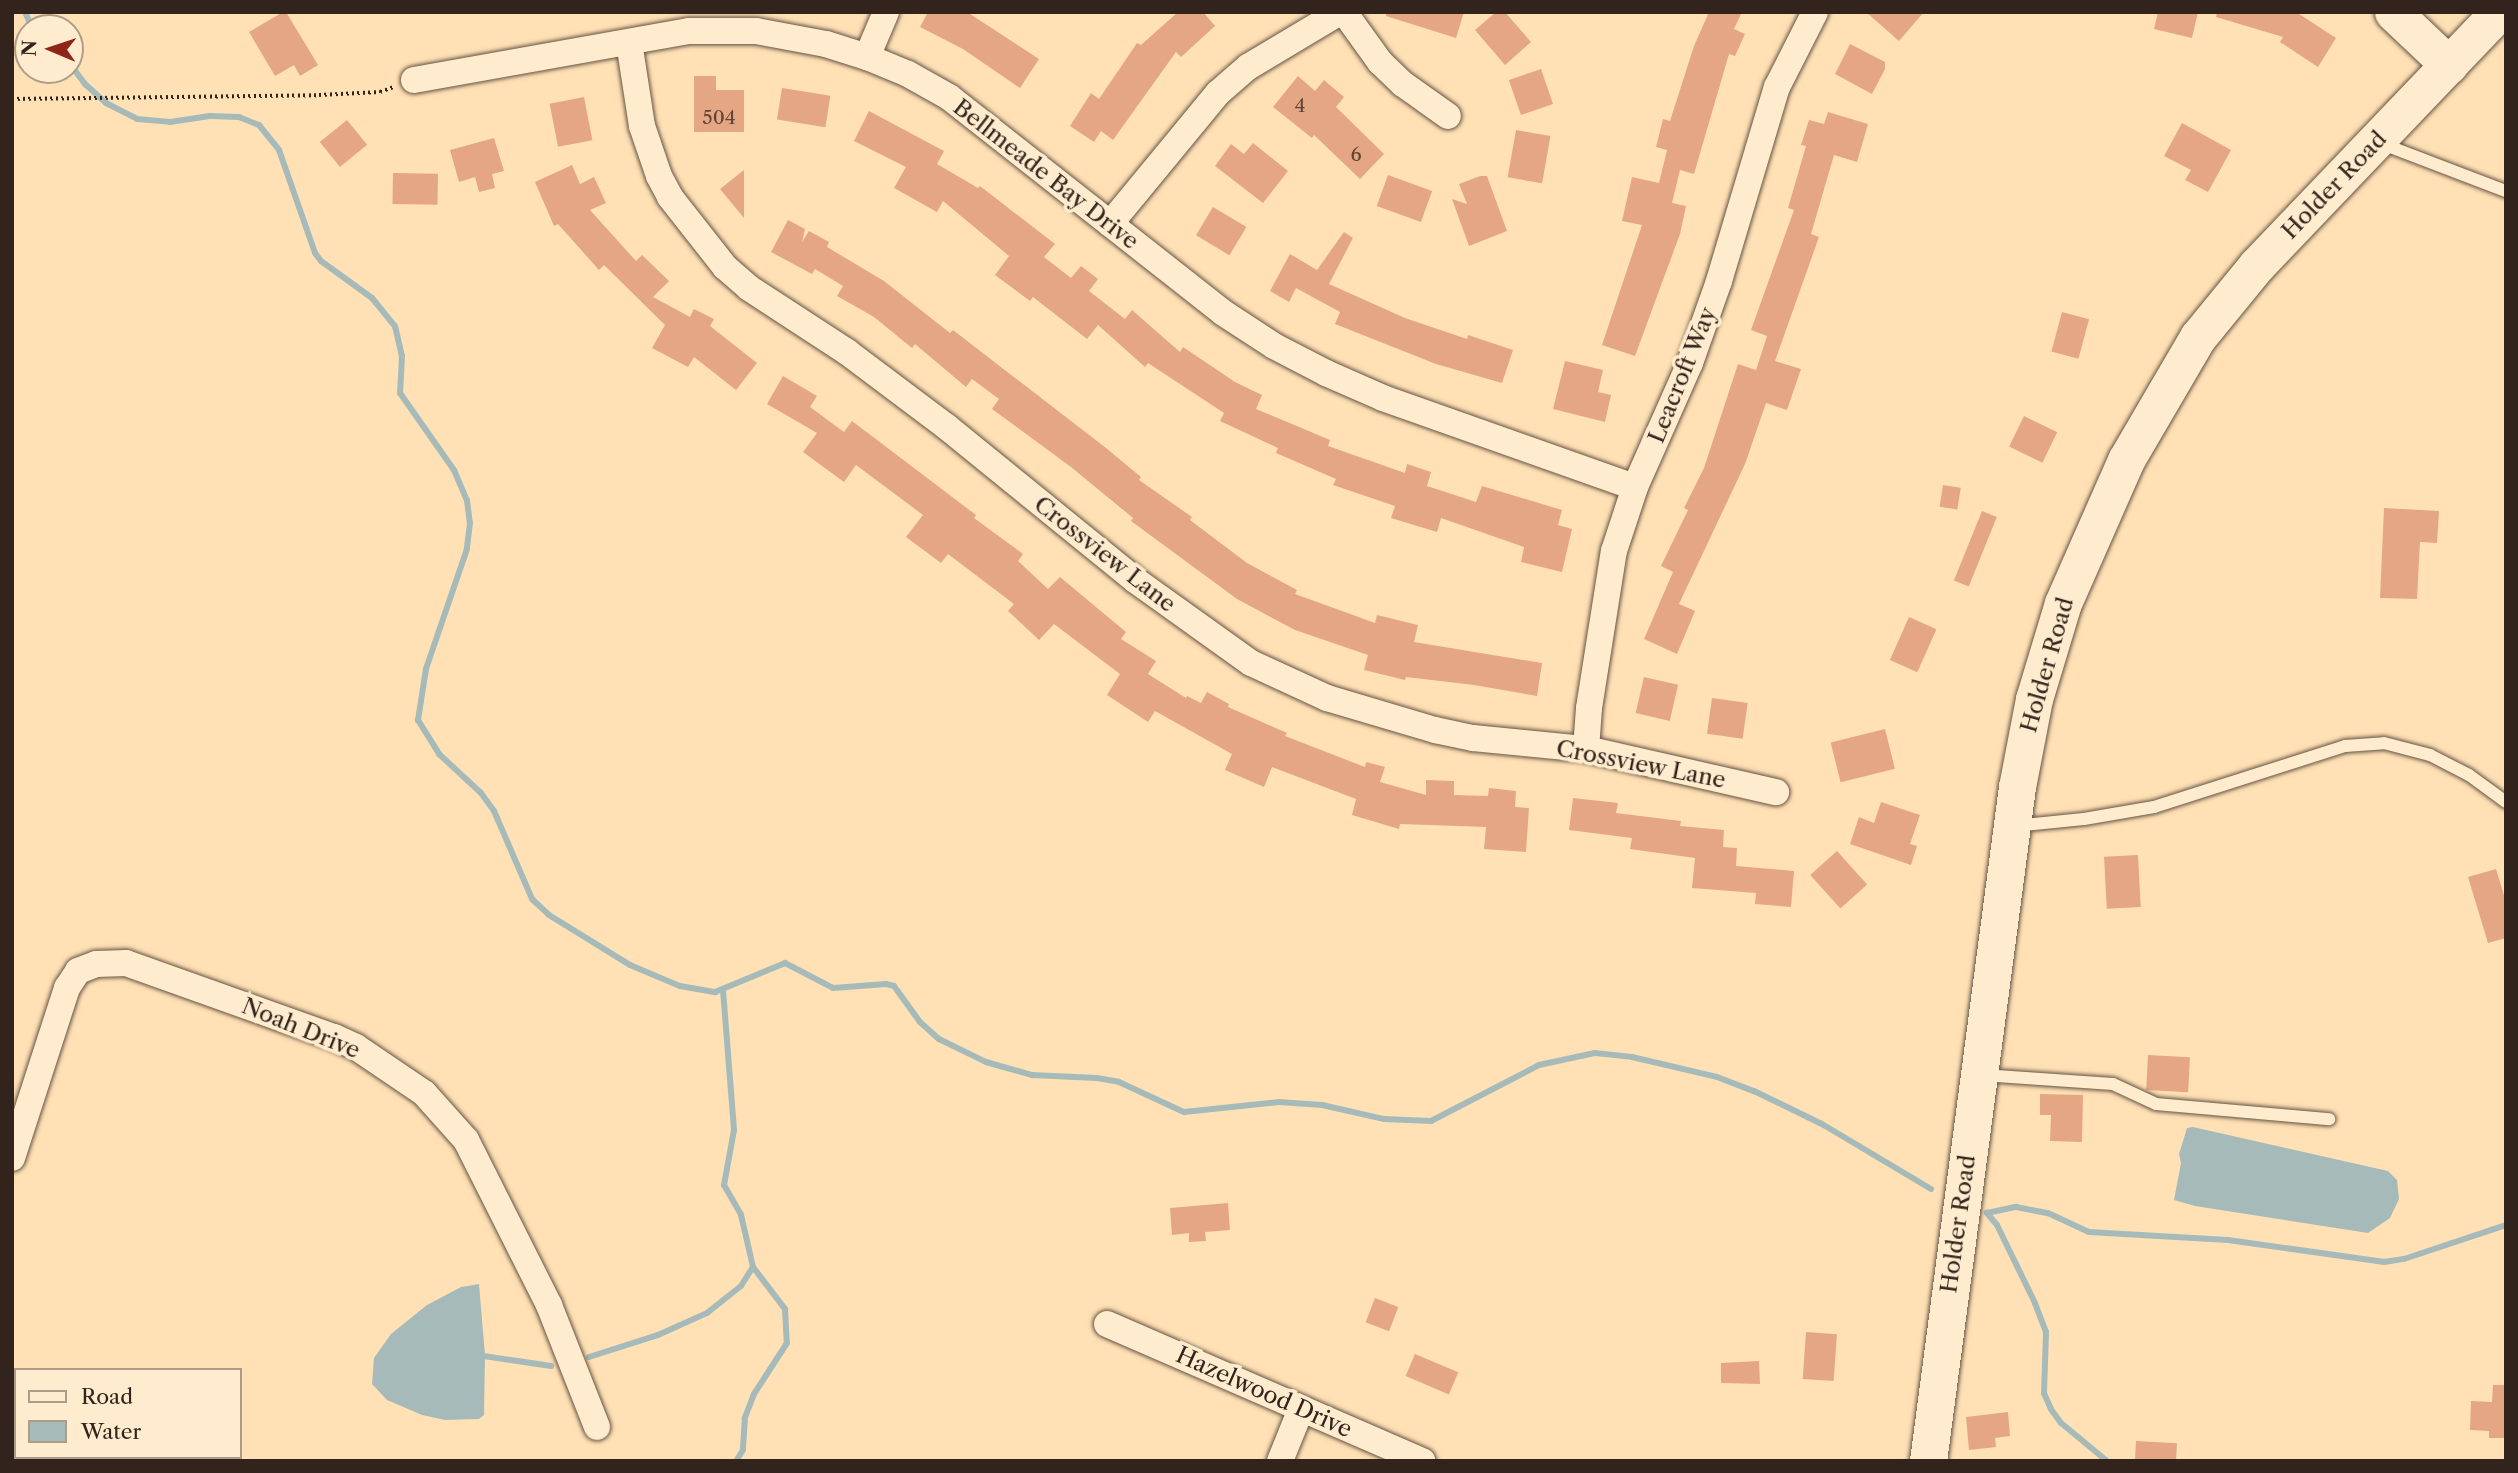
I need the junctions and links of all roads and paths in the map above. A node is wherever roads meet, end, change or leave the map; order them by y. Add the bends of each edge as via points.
1 (886, 12) edge
2 (1342, 12) edge
3 (1815, 12) edge
4 (2393, 12) edge
5 (2500, 12) edge
6 (629, 42) junction
7 (867, 57) junction
8 (2449, 65) junction
9 (414, 80) joint
10 (12, 99) edge
11 (1448, 116) dead end
12 (2376, 141) junction
13 (2506, 191) edge
14 (1110, 224) junction
15 (1635, 487) junction
16 (1586, 749) junction
17 (1776, 792) dead end
18 (2506, 802) edge
19 (2011, 826) junction
20 (1978, 1075) junction
21 (2329, 1119) dead end
22 (12, 1158) edge
23 (1107, 1324) dead end
24 (1301, 1409) junction
25 (597, 1427) dead end
26 (1280, 1461) edge
27 (1422, 1461) edge
28 (1928, 1461) edge

1 - 7 street
2 - 11 street via 1402,85
2 - 14 street via 1248,67 1218,93
3 - 15 street, Leacroft Way via 1777,86 1690,363
4 - 8 street
5 - 8 street, Holder Road
6 - 7 street, Bellmeade Bay Drive via 689,31 756,32 826,44
6 - 9 street, Bellmeade Bay Drive
6 - 16 street, Crossview Lane via 642,127 659,176 725,267 947,427 1135,580 1251,663 1327,698 1382,717 1473,738
7 - 14 street, Bellmeade Bay Drive via 949,97
8 - 12 street, Holder Road
9 - 10 path via 380,92 319,95
12 - 13 lane
12 - 19 street, Holder Road via 2220,308 2171,379 2126,460 2046,652
14 - 15 street, Bellmeade Bay Drive via 1222,312 1326,373 1383,398
15 - 16 street, Leacroft Way via 1614,551
16 - 17 street, Crossview Lane
18 - 19 lane via 2469,775 2430,755 2385,743 2345,746 2154,807 2084,820
19 - 20 street, Holder Road
20 - 21 lane via 2113,1084 2156,1104
20 - 28 street, Holder Road
22 - 25 street, Noah Drive via 67,988 78,971 96,964 126,962 356,1047 424,1093 466,1140 549,1305
23 - 24 street, Hazelwood Drive
24 - 26 street
24 - 27 street, Hazelwood Drive

